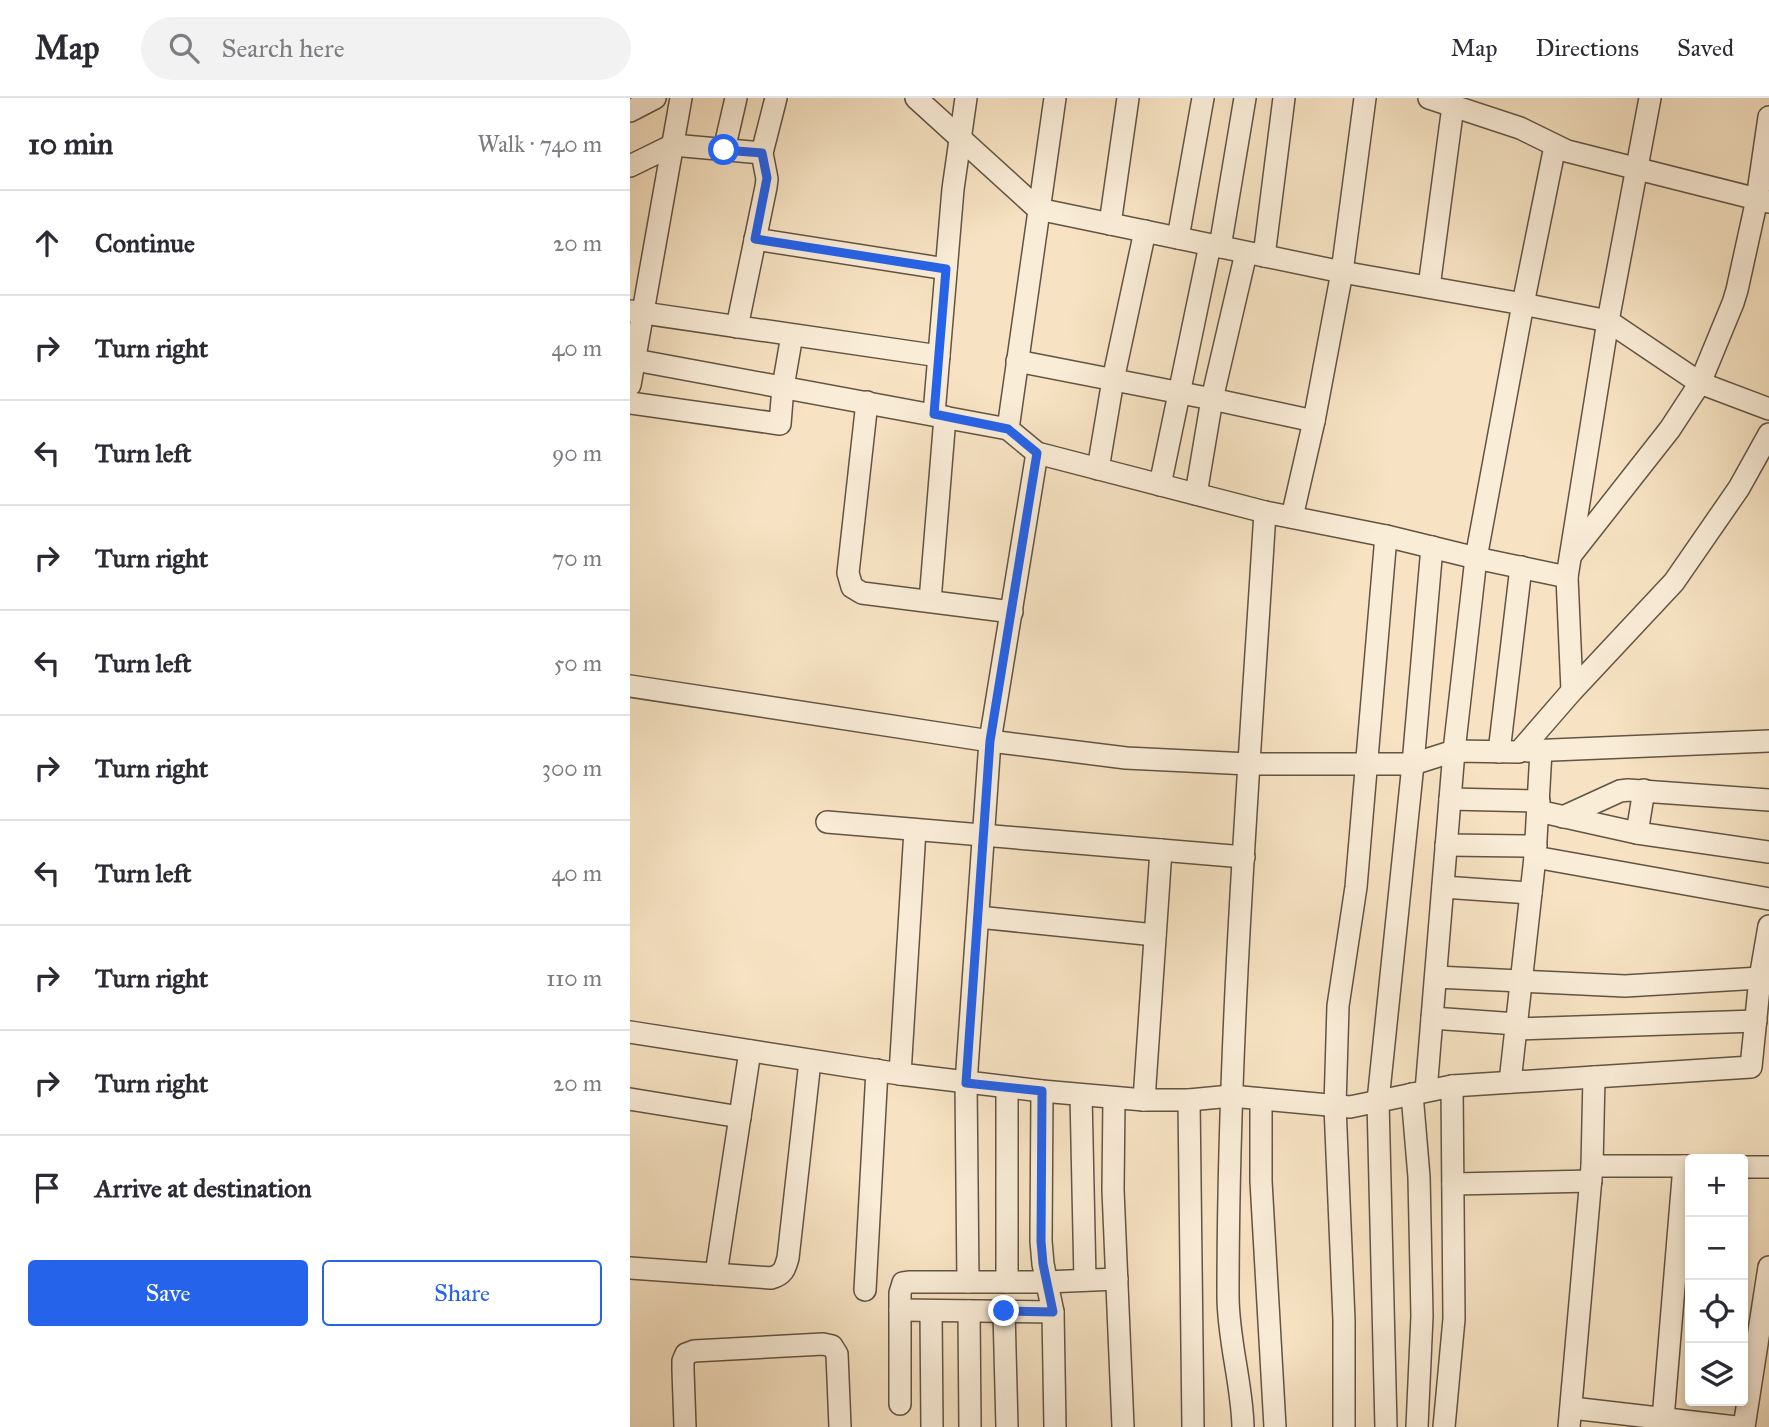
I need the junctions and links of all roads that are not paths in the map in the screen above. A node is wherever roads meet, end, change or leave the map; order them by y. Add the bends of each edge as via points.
1 (655, 98) edge
2 (681, 98) edge
3 (736, 98) edge
4 (776, 98) edge
5 (916, 98) edge
6 (966, 98) edge
7 (1055, 98) edge
8 (1128, 98) edge
9 (1203, 98) edge
10 (1245, 98) edge
11 (1284, 98) edge
12 (1365, 98) edge
13 (1429, 98) edge
14 (1650, 98) edge
15 (1453, 106) junction
16 (630, 111) edge
17 (1769, 117) edge
18 (960, 137) junction
19 (673, 145) junction
20 (1555, 146) junction
21 (724, 150) junction
22 (762, 153) junction
23 (630, 166) edge
24 (1636, 168) junction
25 (1763, 200) edge
26 (1038, 209) junction
27 (1110, 224) junction
28 (1145, 231) junction
29 (1178, 238) junction
30 (755, 239) junction
31 (1215, 246) junction
32 (1255, 254) junction
33 (946, 269) junction
34 (1342, 272) junction
35 (1429, 287) junction
36 (1523, 303) junction
37 (636, 312) edge
38 (1608, 321) junction
39 (737, 327) junction
40 (792, 335) junction
41 (634, 355) edge
42 (939, 356) junction
43 (1017, 361) junction
44 (1114, 380) junction
45 (1700, 383) junction
46 (630, 385) edge
47 (783, 387) junction
48 (1180, 393) junction
49 (1212, 400) junction
50 (867, 402) junction
51 (630, 403) edge
52 (1769, 409) edge
53 (939, 415) junction
54 (1314, 421) junction
55 (1008, 429) junction
56 (1769, 434) edge
57 (1037, 453) junction
58 (1098, 468) junction
59 (1160, 485) junction
60 (1196, 494) junction
61 (1265, 512) junction
62 (1292, 517) junction
63 (1386, 536) junction
64 (1432, 547) junction
65 (1570, 555) junction
66 (1476, 558) junction
67 (1521, 567) junction
68 (1567, 578) junction
69 (930, 601) junction
70 (1012, 612) junction
71 (630, 686) edge
72 (1572, 691) junction
73 (990, 741) junction
74 (1769, 741) edge
75 (1454, 751) junction
76 (1541, 751) junction
77 (1509, 752) junction
78 (1249, 764) junction
79 (1367, 764) junction
80 (1413, 764) junction
81 (1644, 790) junction
82 (1450, 799) junction
83 (1769, 800) edge
84 (1538, 806) junction
85 (1563, 817) junction
86 (827, 822) dead end
87 (915, 830) junction
88 (1637, 833) junction
89 (984, 835) junction
90 (1446, 845) junction
91 (1161, 850) junction
92 (1535, 852) junction
93 (1769, 852) edge
94 (1244, 857) junction
95 (1443, 887) junction
96 (1531, 893) junction
97 (1769, 899) edge
98 (978, 918) junction
99 (1769, 926) edge
100 (1155, 935) junction
101 (1436, 976) junction
102 (1760, 978) junction
103 (1522, 982) junction
104 (1432, 1018) junction
105 (1756, 1021) junction
106 (1517, 1027) junction
107 (630, 1032) edge
108 (750, 1051) junction
109 (810, 1061) junction
110 (1760, 1067) edge
111 (877, 1070) junction
112 (900, 1074) junction
113 (1594, 1077) junction
114 (1510, 1082) junction
115 (966, 1083) junction
116 (1452, 1086) junction
117 (1007, 1087) junction
118 (1042, 1091) junction
119 (1419, 1092) junction
120 (1080, 1095) junction
121 (1230, 1096) junction
122 (1114, 1098) junction
123 (630, 1099) edge
124 (1261, 1099) junction
125 (1144, 1100) junction
126 (1189, 1100) junction
127 (1378, 1101) junction
128 (1335, 1106) junction
129 (740, 1116) junction
130 (1685, 1166) edge
131 (1748, 1167) edge
132 (1769, 1167) edge
133 (1591, 1174) junction
134 (1452, 1184) junction
135 (1685, 1186) edge
136 (1769, 1267) edge
137 (630, 1268) edge
138 (716, 1274) junction
139 (1117, 1279) junction
140 (1085, 1280) junction
141 (968, 1282) junction
142 (1006, 1282) junction
143 (1046, 1282) junction
144 (865, 1290) dead end
145 (900, 1310) junction
146 (930, 1311) junction
147 (969, 1311) junction
148 (1004, 1311) junction
149 (1053, 1312) junction
150 (1763, 1354) edge
151 (900, 1404) dead end
152 (1570, 1418) edge
153 (1662, 1419) junction
154 (685, 1427) edge
155 (840, 1427) edge
156 (932, 1427) edge
157 (970, 1427) edge
158 (1007, 1427) edge
159 (1055, 1427) edge
160 (1123, 1427) edge
161 (1193, 1427) edge
162 (1242, 1427) edge
163 (1275, 1427) edge
164 (1344, 1427) edge
165 (1386, 1427) edge
166 (1417, 1427) edge
167 (1444, 1427) edge
168 (1736, 1427) edge
169 (1744, 1427) edge

1 - 16 street
2 - 19 street
3 - 21 street
4 - 22 street
5 - 18 street
6 - 18 street
7 - 26 street
8 - 27 street
9 - 29 street
10 - 31 street
11 - 32 street
12 - 34 street
13 - 15 street
14 - 24 street
15 - 20 street via 1520,128
15 - 35 street
17 - 25 street
18 - 26 street
18 - 33 street
19 - 21 street
19 - 23 street
19 - 37 street
20 - 24 street
20 - 36 street
21 - 22 street
22 - 30 street via 767,178
24 - 25 street
24 - 38 street
25 - 45 street via 1733,303
26 - 27 street
26 - 43 street
27 - 28 street
28 - 29 street
28 - 44 street
29 - 31 street
30 - 33 street
30 - 39 street
31 - 32 street
31 - 48 street
32 - 34 street
32 - 49 street
33 - 42 street
34 - 35 street
34 - 54 street
35 - 36 street
36 - 38 street
36 - 66 street
37 - 39 street
37 - 41 street
38 - 45 street
38 - 65 street
39 - 40 street
40 - 42 street
40 - 47 street
41 - 46 street
41 - 47 street
42 - 53 street
43 - 44 street
43 - 55 street
44 - 48 street
44 - 58 street
45 - 52 street
45 - 65 street via 1664,438
47 - 50 street
47 - 51 street via 780,425
48 - 49 street
48 - 59 street
49 - 54 street
49 - 60 street
50 - 53 street
50 - 69 street via 849,581 862,593
53 - 55 street
53 - 69 street
54 - 62 street
55 - 57 street
56 - 72 street via 1739,488 1674,582
57 - 58 street
57 - 70 street
58 - 59 street
59 - 60 street
60 - 61 street
61 - 62 street
61 - 78 street
62 - 63 street
63 - 64 street
63 - 79 street
64 - 66 street
64 - 80 street
65 - 68 street
66 - 67 street
66 - 75 street
67 - 68 street
67 - 77 street
68 - 72 street
69 - 70 street
70 - 73 street
71 - 73 street
72 - 77 street
73 - 78 street via 1126,758
73 - 89 street
74 - 76 street
75 - 77 street
75 - 80 street
75 - 82 street
76 - 77 street
76 - 84 street
78 - 79 street
78 - 94 street
79 - 80 street
79 - 128 street via 1356,887 1338,1006
80 - 127 street
81 - 83 street
81 - 85 street via 1620,791
81 - 88 street
82 - 84 street
82 - 90 street
84 - 85 street
84 - 92 street
85 - 88 street
86 - 87 street
87 - 89 street
87 - 112 street
88 - 93 street
89 - 91 street
89 - 98 street
90 - 92 street
90 - 95 street
91 - 94 street
91 - 100 street
92 - 96 street
92 - 97 street
94 - 121 street
95 - 96 street
95 - 101 street
96 - 103 street
98 - 100 street
98 - 115 street
99 - 102 street
100 - 125 street
101 - 103 street
101 - 104 street
102 - 103 street via 1625,986
102 - 105 street
103 - 106 street
104 - 106 street
104 - 119 street
105 - 106 street
105 - 110 street
106 - 114 street
107 - 108 street
108 - 109 street
108 - 129 street
109 - 111 street
109 - 138 street via 785,1270 771,1278
110 - 113 street
111 - 112 street
111 - 144 street
112 - 115 street
113 - 114 street
113 - 133 street
114 - 116 street
115 - 117 street
115 - 141 street
116 - 119 street
116 - 134 street
117 - 118 street
117 - 142 street
118 - 120 street
118 - 143 street via 1041,1241
119 - 127 street
119 - 166 street via 1423,1323
120 - 122 street
120 - 140 street
121 - 124 street
121 - 126 street
121 - 162 street via 1228,1298
122 - 125 street
122 - 139 street
123 - 129 street
124 - 128 street
124 - 163 street
125 - 126 street
126 - 161 street
127 - 128 street
127 - 165 street
128 - 164 street
129 - 138 street
130 - 133 street
131 - 132 street
133 - 134 street
133 - 152 street
134 - 167 street via 1454,1319
135 - 153 street
136 - 150 street
137 - 138 street
139 - 140 street
139 - 160 street
140 - 143 street
141 - 142 street
141 - 145 street via 904,1283
142 - 143 street
143 - 149 street
145 - 146 street
145 - 151 street
146 - 147 street
146 - 156 street
147 - 148 street
147 - 157 street
148 - 149 street
148 - 158 street
149 - 159 street
150 - 169 street
152 - 153 street
153 - 168 street
154 - 155 street via 682,1370 687,1354 823,1344 832,1346 837,1354

